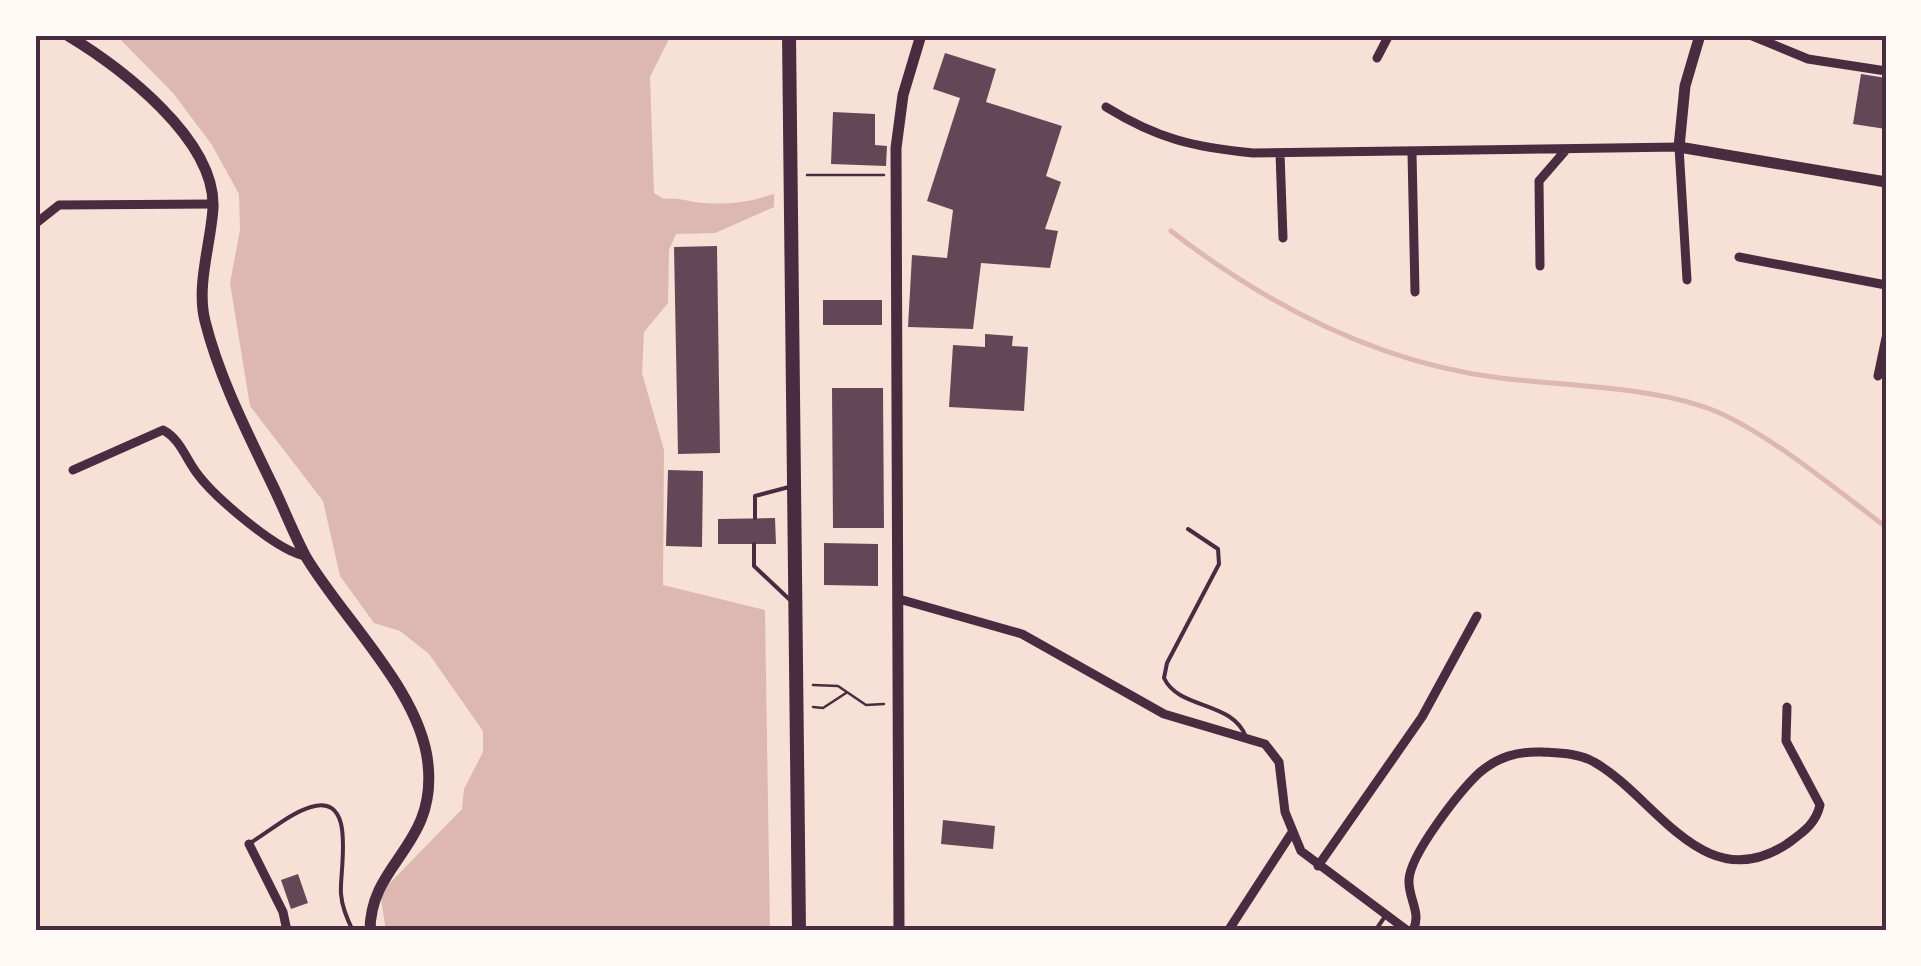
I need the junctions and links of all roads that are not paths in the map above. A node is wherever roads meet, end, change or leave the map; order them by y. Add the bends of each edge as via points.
1 (67, 35) edge
2 (788, 35) edge
3 (920, 35) edge
4 (1388, 35) edge
5 (1700, 35) edge
6 (1750, 35) edge
7 (1376, 58) dead end
8 (1886, 72) edge
9 (1106, 107) dead end
10 (1680, 147) junction
11 (1565, 152) junction
12 (1280, 153) junction
13 (1412, 153) junction
14 (1886, 182) edge
15 (213, 204) junction
16 (35, 224) edge
17 (1282, 238) dead end
18 (1739, 258) dead end
19 (1540, 266) dead end
20 (1687, 280) dead end
21 (1886, 286) edge
22 (1416, 292) dead end
23 (1886, 338) edge
24 (1878, 376) dead end
25 (74, 470) dead end
26 (794, 486) junction
27 (755, 518) dead end
28 (1188, 529) dead end
29 (754, 544) dead end
30 (306, 556) junction
31 (899, 599) junction
32 (794, 604) junction
33 (1477, 616) dead end
34 (1787, 707) dead end
35 (1246, 737) junction
36 (1292, 834) junction
37 (249, 844) joint
38 (1318, 866) junction
39 (1386, 915) junction
40 (287, 931) edge
41 (353, 931) edge
42 (370, 931) edge
43 (799, 931) edge
44 (899, 931) edge
45 (1228, 931) edge
46 (1375, 931) edge
47 (1410, 931) edge

1 - 15 street via 112,62 174,123 210,176
2 - 26 highway
3 - 31 street via 903,95 896,174
4 - 7 street
5 - 10 street via 1685,86
6 - 8 street via 1808,58
9 - 12 street via 1150,134 1196,148
10 - 11 street
10 - 14 street
10 - 20 street
11 - 13 street
11 - 19 street via 1539,181
12 - 13 street
12 - 17 street
13 - 22 street
15 - 16 street via 59,205
15 - 30 street via 204,317 239,417
18 - 21 street
23 - 24 street
25 - 30 street via 163,430 198,476 277,547
26 - 27 lane via 756,496
26 - 32 highway
28 - 35 lane via 1218,548 1219,564 1164,678 1173,691 1235,719
29 - 32 lane via 754,566
30 - 42 street via 406,702 426,748 424,813 375,896
31 - 35 street via 1022,634 1164,714
31 - 44 street
32 - 43 highway
33 - 38 street via 1422,716
34 - 47 street via 1786,741 1820,805 1812,824 1780,848 1746,860 1707,851 1596,762 1555,753 1508,755 1476,776 1414,859 1408,880 1417,911
35 - 36 street via 1265,744 1279,762
36 - 38 street
36 - 45 street
37 - 40 street
37 - 41 lane via 307,808 326,806 336,813 343,824 341,894
38 - 39 street
39 - 46 lane
39 - 47 street

